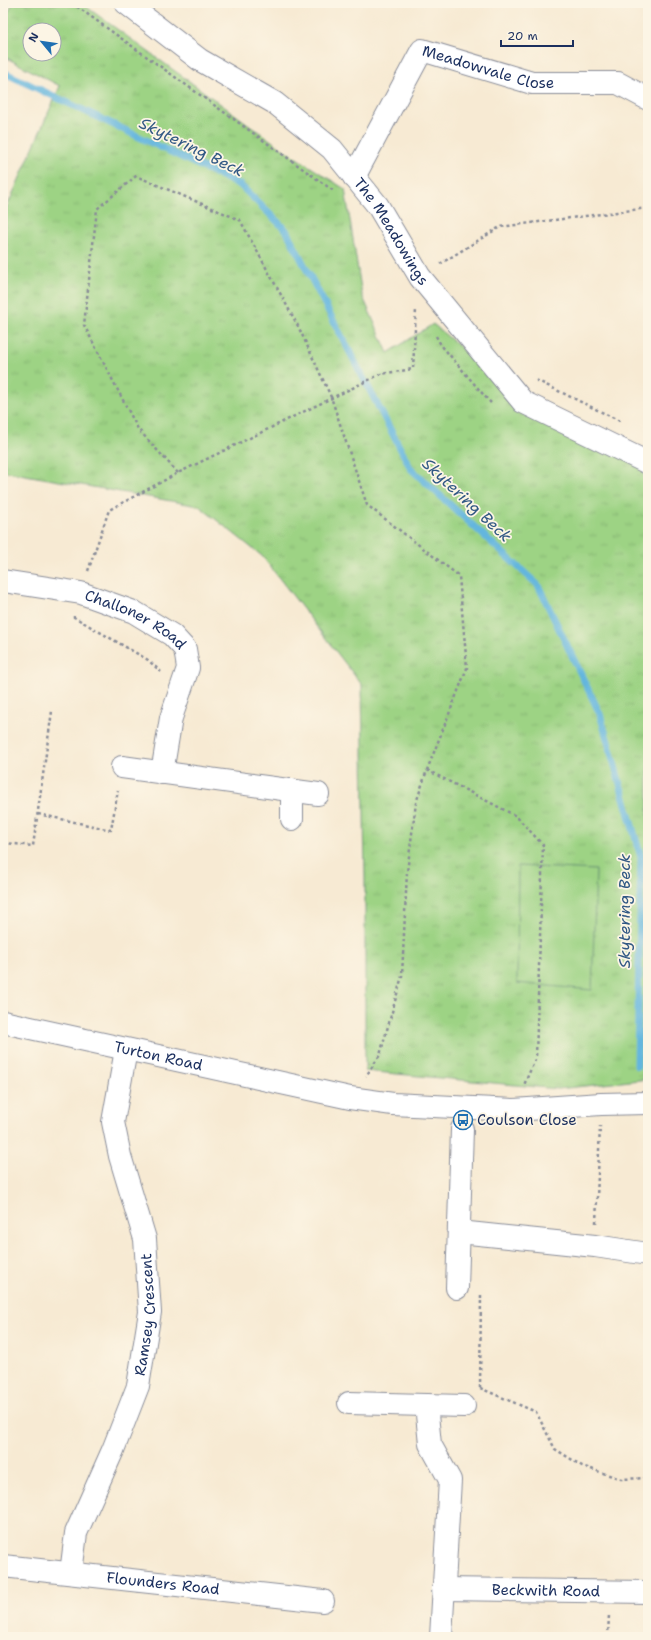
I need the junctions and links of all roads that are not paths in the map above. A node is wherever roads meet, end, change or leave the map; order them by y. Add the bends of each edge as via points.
1 (126, 3) edge
2 (648, 98) edge
3 (354, 177) junction
4 (648, 463) edge
5 (3, 581) edge
6 (122, 767) road end
7 (162, 773) junction
8 (292, 790) junction
9 (318, 794) dead end
10 (292, 819) dead end
11 (3, 1022) edge
12 (126, 1050) junction
13 (648, 1103) edge
14 (462, 1129) dead end
15 (459, 1232) junction
16 (648, 1254) edge
17 (457, 1288) road end
18 (349, 1403) dead end
19 (426, 1405) junction
20 (464, 1406) road end
21 (3, 1566) edge
22 (71, 1573) junction
23 (443, 1589) junction
24 (648, 1592) edge
25 (323, 1601) dead end
26 (441, 1637) edge

1 - 3 street, The Meadowings via 200,60 275,103 332,149
2 - 3 street, Meadowvale Close via 618,83 532,83 422,50
3 - 4 street, The Meadowings via 378,206 420,276 523,402
5 - 7 street, Challoner Road via 80,593 134,612 172,635 185,649 188,668 171,718
6 - 7 street
7 - 8 street
8 - 9 street
8 - 10 street
11 - 12 street, Turton Road
12 - 13 street, Turton Road via 350,1098 393,1104 514,1110
12 - 22 street, Ramsey Crescent via 113,1122 120,1156 145,1239 150,1312 138,1386 76,1533
14 - 15 street
15 - 16 street
15 - 17 street
18 - 19 street
19 - 20 street
19 - 23 street via 430,1444 450,1480
21 - 22 street, Flounders Road
22 - 25 street, Flounders Road
23 - 24 street, Beckwith Road
23 - 26 street

